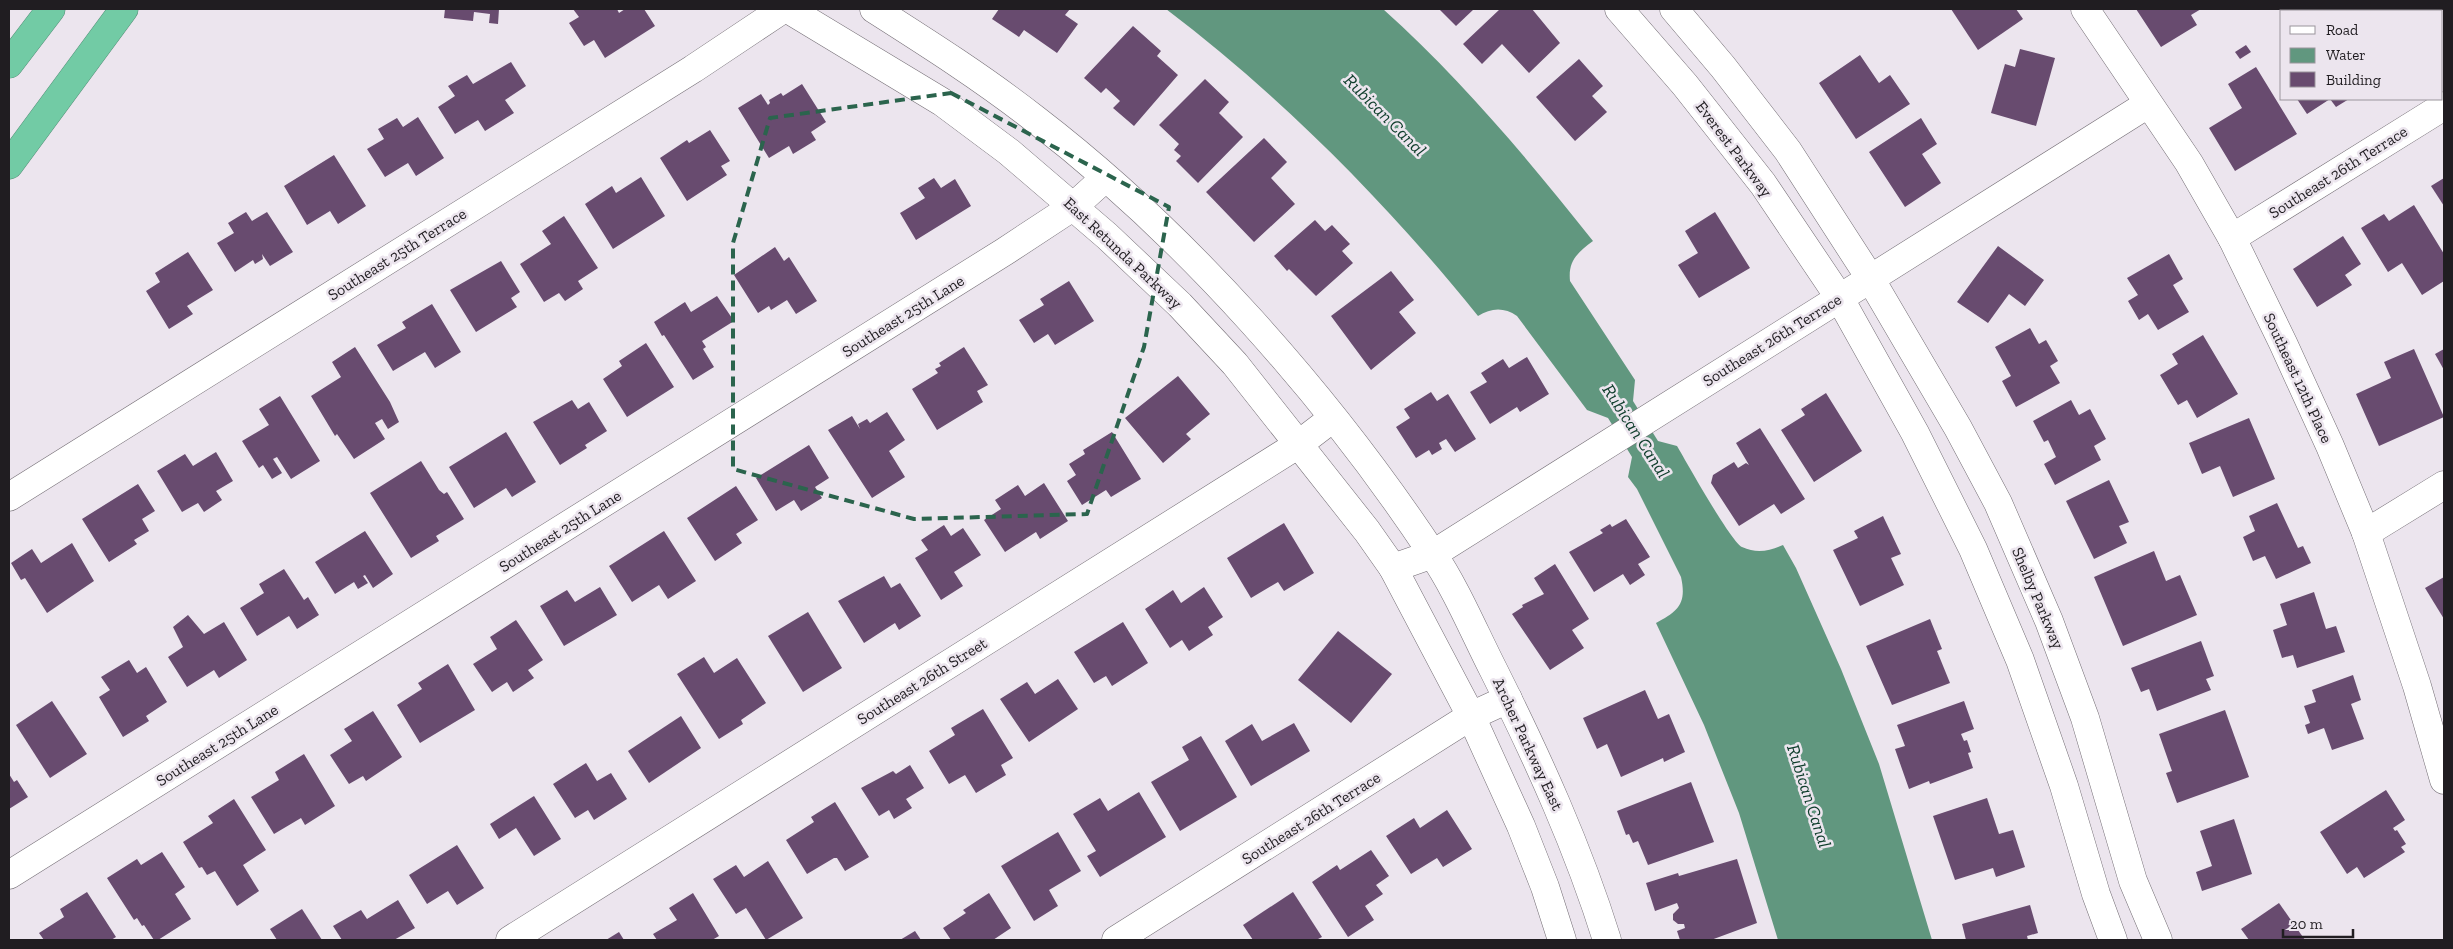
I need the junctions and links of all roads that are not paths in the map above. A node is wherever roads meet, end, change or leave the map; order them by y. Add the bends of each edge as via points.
1 (51, 9) edge
2 (124, 9) edge
3 (783, 9) edge
4 (788, 9) edge
5 (874, 9) edge
6 (1619, 9) edge
7 (1674, 9) edge
8 (2085, 9) edge
9 (9, 64) edge
10 (2148, 104) junction
11 (2444, 106) edge
12 (9, 165) edge
13 (1105, 178) junction
14 (1074, 206) junction
15 (2232, 238) junction
16 (1870, 278) junction
17 (1839, 297) junction
18 (1332, 418) junction
19 (1299, 444) junction
20 (2444, 485) edge
21 (9, 497) edge
22 (2366, 534) junction
23 (1433, 554) junction
24 (1393, 568) junction
25 (1508, 699) junction
26 (1471, 716) junction
27 (2444, 780) edge
28 (9, 875) edge
29 (510, 940) edge
30 (1116, 940) edge
31 (1562, 940) edge
32 (1608, 940) edge
33 (2113, 940) edge
34 (2158, 940) edge

1 - 9 highway
2 - 12 highway
3 - 21 street, Southeast 25th Terrace
4 - 14 street, East Retunda Parkway via 942,102
5 - 13 street via 1036,119
6 - 17 street, Everest Parkway via 1685,85 1763,184
7 - 16 street via 1724,67 1788,151
8 - 10 street, Southeast 12th Place
10 - 15 street, Southeast 12th Place via 2190,163
10 - 16 street, Southeast 26th Terrace
11 - 15 street, Southeast 26th Terrace
13 - 14 street, Southeast 25th Lane
13 - 18 street via 1241,310
14 - 19 street, East Retunda Parkway via 1180,305 1235,364
14 - 28 street, Southeast 25th Lane
15 - 22 street, Southeast 12th Place via 2330,446
16 - 17 street, Southeast 26th Terrace
16 - 34 street, Shelby Parkway via 1998,503 2049,621 2085,718 2132,881
17 - 23 street, Southeast 26th Terrace
17 - 33 street via 1915,433 1973,549 2020,660
18 - 19 street, Southeast 26th Street
18 - 23 street
19 - 24 street, East Retunda Parkway
19 - 29 street, Southeast 26th Street
20 - 22 street
22 - 27 street, Southeast 12th Place via 2417,686
23 - 24 street, Southeast 26th Terrace
23 - 25 street, Archer Parkway East
24 - 26 street
25 - 26 street, Southeast 26th Terrace
25 - 32 street, Archer Parkway East via 1569,830
26 - 30 street, Southeast 26th Terrace
26 - 31 street via 1521,826

